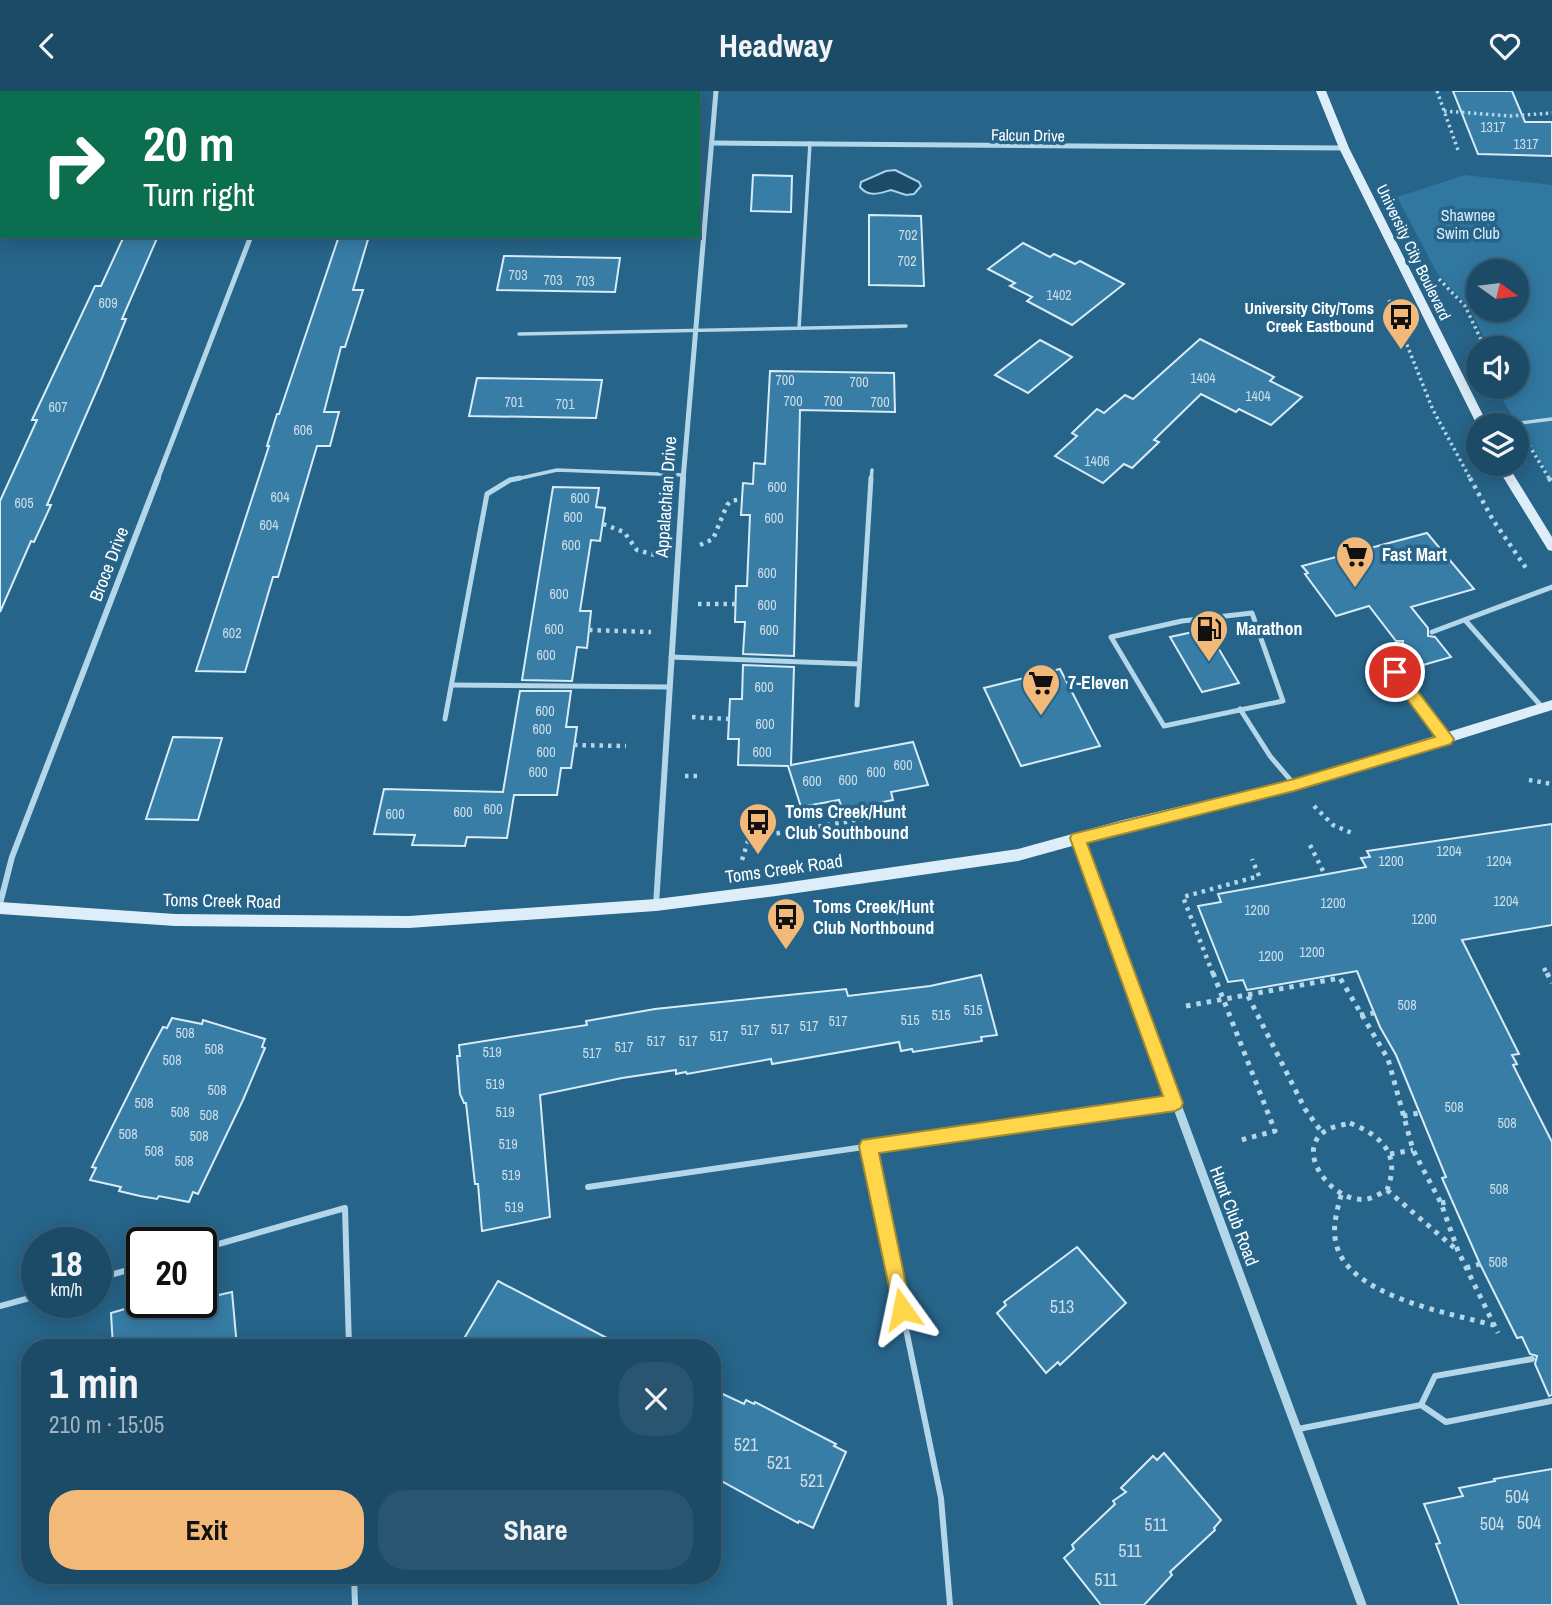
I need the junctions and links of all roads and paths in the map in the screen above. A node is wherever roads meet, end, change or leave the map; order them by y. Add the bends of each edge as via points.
1 (716, 91) edge
2 (1321, 91) edge
3 (1437, 91) edge
4 (1444, 111) junction
5 (1552, 113) edge
6 (1505, 116) junction
7 (1507, 121) dead end
8 (712, 143) junction
9 (810, 143) junction
10 (1344, 148) junction
11 (1459, 153) dead end
12 (701, 231) edge
13 (249, 238) edge
14 (1433, 273) dead end
15 (1388, 297) dead end
16 (906, 326) dead end
17 (799, 328) junction
18 (695, 330) junction
19 (519, 334) dead end
20 (1479, 336) edge
21 (1477, 413) edge
22 (1552, 419) edge
23 (1529, 422) edge
24 (872, 470) dead end
25 (683, 475) junction
26 (1508, 476) edge
27 (742, 499) dead end
28 (603, 524) dead end
29 (1552, 547) edge
30 (678, 556) junction
31 (1552, 587) edge
32 (1543, 591) junction
33 (675, 604) junction
34 (736, 604) dead end
35 (1465, 620) junction
36 (589, 630) dead end
37 (1432, 632) dead end
38 (673, 633) junction
39 (1399, 645) dead end
40 (671, 657) junction
41 (859, 664) junction
42 (452, 685) junction
43 (669, 687) junction
44 (857, 705) dead end
45 (1547, 706) edge
46 (1240, 709) junction
47 (667, 716) junction
48 (445, 719) dead end
49 (729, 719) dead end
50 (1446, 739) junction
51 (574, 745) dead end
52 (626, 746) dead end
53 (1529, 780) dead end
54 (1552, 784) edge
55 (1294, 785) junction
56 (866, 805) dead end
57 (1333, 825) dead end
58 (1352, 833) dead end
59 (1078, 838) junction
60 (1310, 845) dead end
61 (1251, 859) dead end
62 (742, 860) dead end
63 (1325, 875) dead end
64 (656, 905) junction
65 (0, 906) edge
66 (1544, 968) dead end
67 (1552, 983) edge
68 (1248, 996) junction
69 (1225, 1000) junction
70 (1185, 1006) dead end
71 (1374, 1013) dead end
72 (1360, 1015) junction
73 (1175, 1103) junction
74 (1419, 1113) dead end
75 (1403, 1115) junction
76 (1321, 1131) junction
77 (1241, 1140) dead end
78 (868, 1146) junction
79 (1413, 1150) junction
80 (1391, 1154) junction
81 (587, 1187) dead end
82 (1387, 1190) junction
83 (1341, 1195) junction
84 (1452, 1201) dead end
85 (1441, 1203) junction
86 (217, 1244) edge
87 (1458, 1251) junction
88 (1480, 1264) dead end
89 (1466, 1268) junction
90 (21, 1300) edge
91 (0, 1306) edge
92 (1494, 1325) junction
93 (1498, 1333) dead end
94 (349, 1339) edge
95 (1532, 1359) dead end
96 (1551, 1401) edge
97 (1421, 1405) junction
98 (1297, 1429) junction
99 (355, 1584) edge
100 (355, 1605) edge
101 (950, 1605) edge
102 (1362, 1605) edge

1 - 8 street, Appalachian Drive
2 - 10 main road, University City Boulevard
3 - 4 path
4 - 6 path
4 - 11 path
5 - 6 path
6 - 7 path
8 - 9 street, Falcun Drive
8 - 12 street, Appalachian Drive
9 - 10 street, Falcun Drive
9 - 17 lane
10 - 21 main road, University City Boulevard
12 - 18 street, Appalachian Drive
13 - 65 street, Broce Drive via 12,856
14 - 20 path via 1465,306
15 - 32 path via 1433,410 1493,520
16 - 17 lane
17 - 18 lane
18 - 19 lane
18 - 25 street, Appalachian Drive
22 - 23 lane
24 - 41 lane
25 - 30 street, Appalachian Drive
25 - 42 lane via 557,470 510,480 486,494
26 - 29 main road
27 - 30 path via 727,505 710,542
28 - 30 path via 630,535 637,550
30 - 33 street, Appalachian Drive
31 - 32 lane
32 - 35 lane
33 - 34 path
33 - 38 street, Appalachian Drive
35 - 37 lane
35 - 45 lane
36 - 38 path
38 - 40 street, Appalachian Drive
39 - 50 lane via 1380,652
40 - 41 lane
40 - 43 street, Appalachian Drive
41 - 44 lane
42 - 43 lane
42 - 48 lane
43 - 47 street, Appalachian Drive
45 - 50 main road, Toms Creek Road
46 - 46 lane via 1283,701 1252,613 1182,621 1111,637 1164,726
46 - 55 lane
47 - 49 path
47 - 64 street, Appalachian Drive
50 - 55 main road, Toms Creek Road
51 - 52 path
53 - 54 path
55 - 59 main road, Toms Creek Road
56 - 62 path via 869,818 749,838
57 - 58 path
59 - 64 main road, Toms Creek Road via 1018,855
59 - 73 street, Hunt Club Road
60 - 63 path
61 - 69 path via 1259,876 1182,897
64 - 65 main road, Toms Creek Road via 331,923 175,920
66 - 67 path
68 - 69 path
68 - 72 path via 1340,978
68 - 76 path via 1305,1109
69 - 70 path
69 - 77 path via 1275,1131
71 - 72 path
72 - 75 path via 1388,1059
73 - 78 lane
73 - 98 street, Hunt Club Road
74 - 75 path
75 - 79 path
76 - 80 path via 1334,1124 1358,1125 1381,1139
76 - 83 path via 1314,1143 1317,1172
78 - 81 lane
78 - 101 lane via 941,1498
79 - 80 path
79 - 85 path
80 - 82 path via 1394,1167
82 - 83 path via 1367,1200
82 - 87 path
83 - 92 path via 1334,1233 1337,1250 1350,1267 1376,1287 1405,1300
84 - 85 path
85 - 87 path
86 - 94 lane via 345,1208
87 - 89 path
88 - 89 path
89 - 92 path
90 - 91 lane
92 - 93 path
95 - 97 lane via 1435,1376
96 - 97 lane via 1446,1422
97 - 98 lane
98 - 102 street, Hunt Club Road
99 - 100 lane

